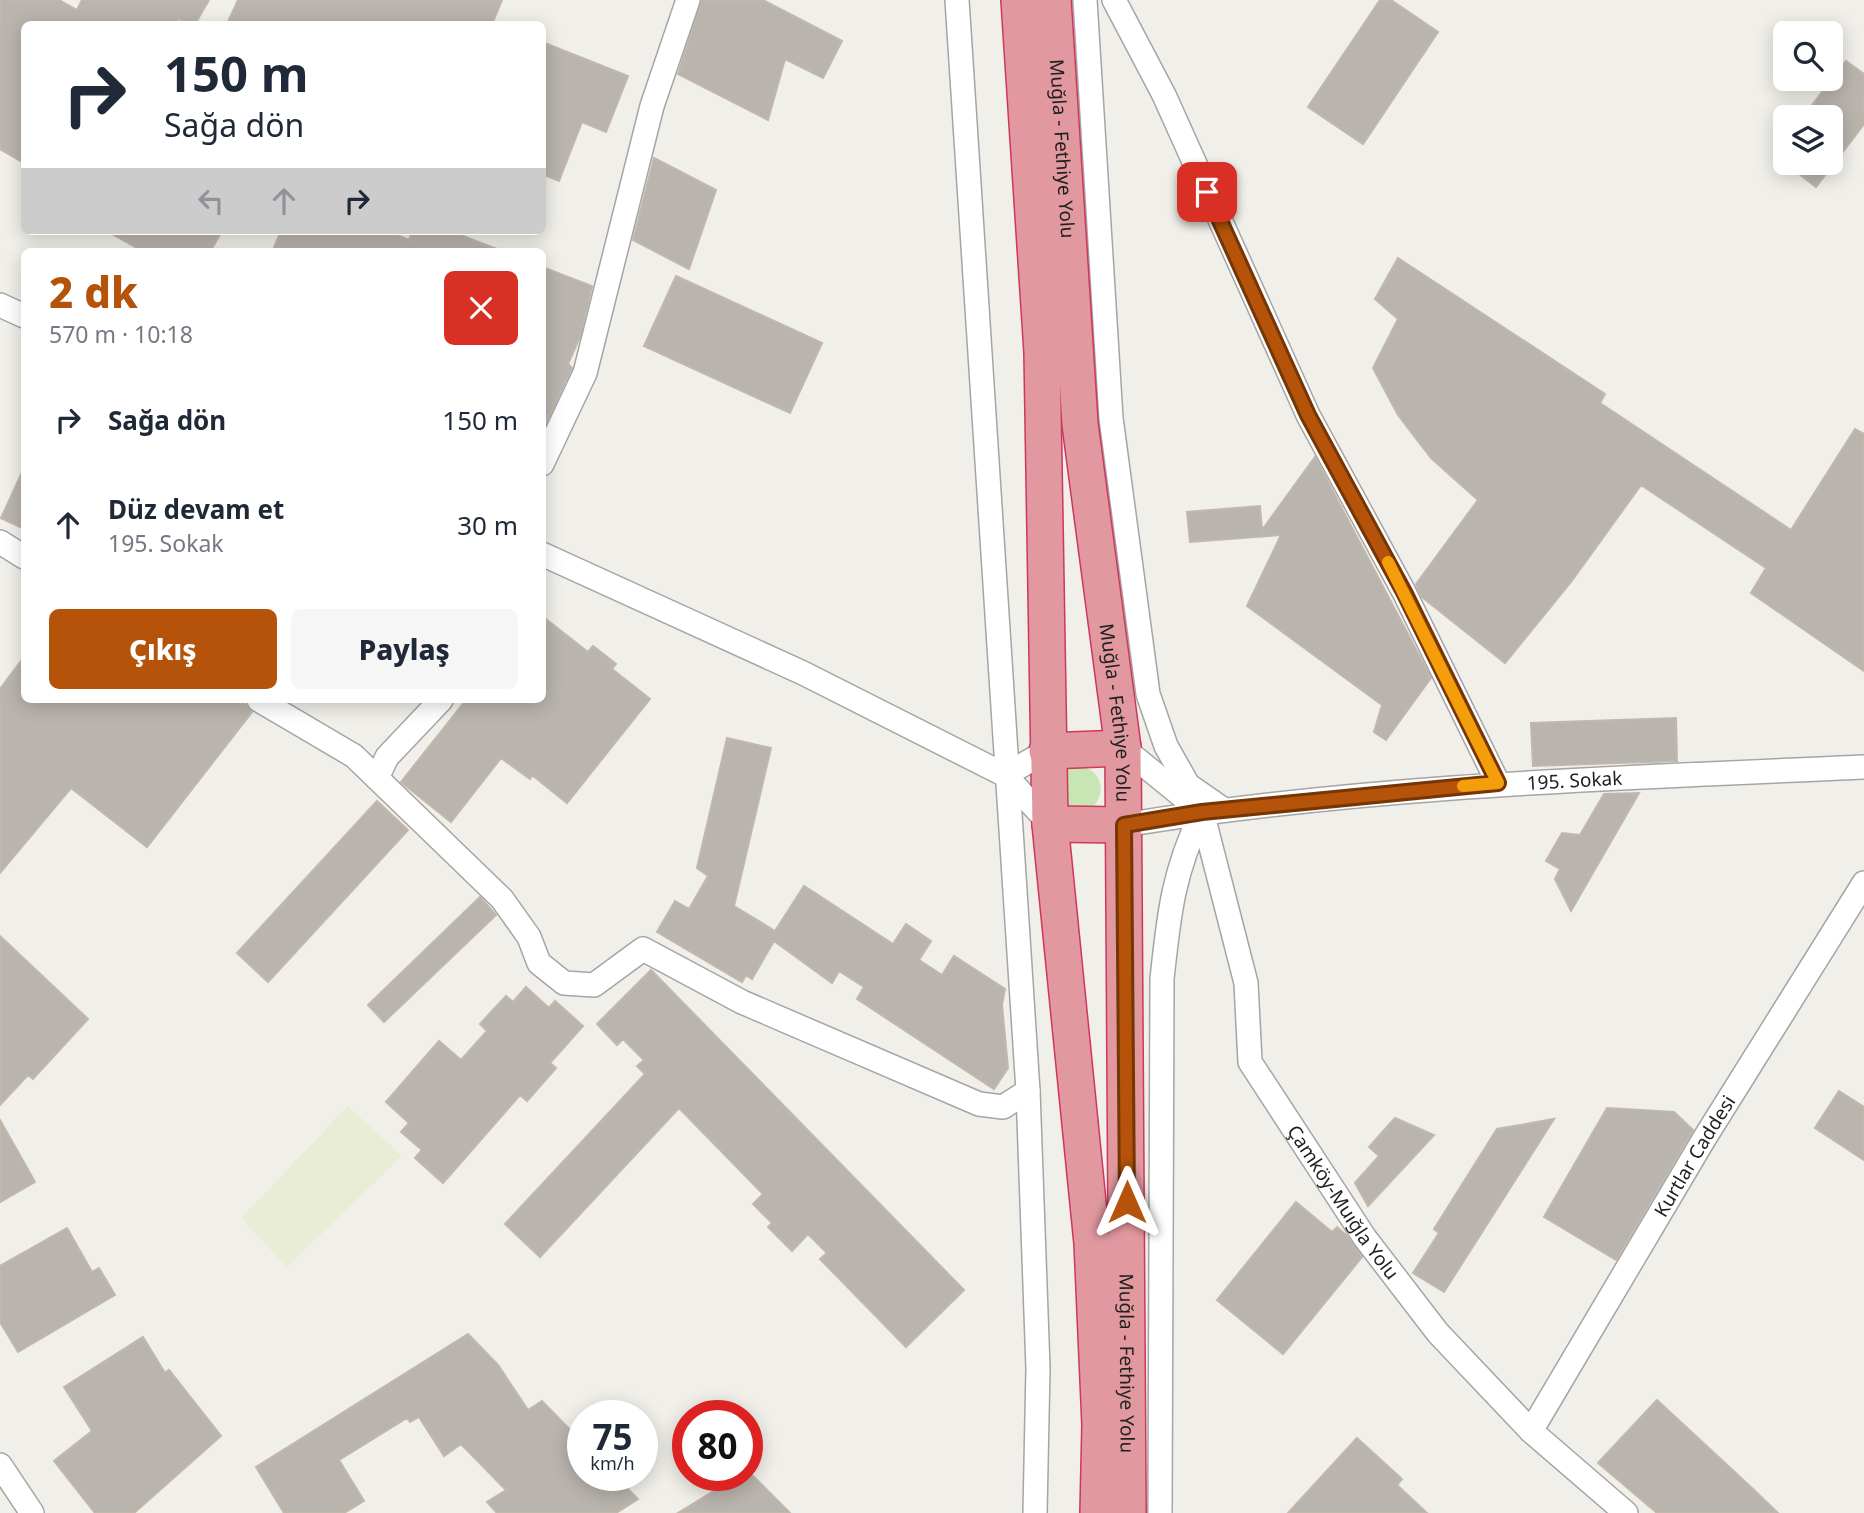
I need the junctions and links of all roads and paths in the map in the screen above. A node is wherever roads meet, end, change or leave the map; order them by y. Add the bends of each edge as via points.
1 (688, 0) edge
2 (957, 0) edge
3 (1019, 0) edge
4 (1053, 0) edge
5 (1085, 0) edge
6 (1114, 0) edge
7 (0, 304) edge
8 (21, 314) edge
9 (546, 456) edge
10 (0, 542) edge
11 (21, 555) edge
12 (546, 556) edge
13 (264, 703) edge
14 (437, 703) edge
15 (1123, 748) junction
16 (1047, 751) junction
17 (1864, 767) edge
18 (1005, 775) junction
19 (377, 778) junction
20 (1498, 783) junction
21 (1213, 811) junction
22 (1050, 824) junction
23 (1124, 825) junction
24 (1864, 883) edge
25 (1028, 1091) junction
26 (1531, 1431) junction
27 (0, 1465) edge
28 (32, 1513) edge
29 (1035, 1513) edge
30 (1098, 1513) edge
31 (1128, 1513) edge
32 (1160, 1513) edge
33 (1626, 1513) edge

1 - 9 street via 652,106 585,373
2 - 18 street
3 - 16 highway, Muğla - Fethiye Yolu via 1042,352
4 - 15 highway, Muğla - Fethiye Yolu via 1080,424
5 - 21 street via 1111,418 1148,694 1166,746 1188,785
6 - 20 street via 1164,95 1303,404 1404,592
7 - 8 street
10 - 11 street
12 - 18 street via 803,673
13 - 19 street via 354,755
14 - 19 street via 387,757
15 - 16 highway
15 - 21 street
15 - 23 highway, Muğla - Fethiye Yolu
16 - 18 street
16 - 22 highway, Muğla - Fethiye Yolu
17 - 20 street, 195. Sokak
18 - 22 street
18 - 25 street
19 - 25 street via 502,899 529,937 540,963 564,983 594,985 643,949 741,1002 979,1104 1003,1107
20 - 21 street, 195. Sokak
21 - 23 street, 195. Sokak
21 - 26 street, Çamköy-Muığla Yolu via 1246,984 1250,1062 1365,1238 1437,1334
21 - 32 street via 1183,852 1170,903 1162,979
22 - 23 highway
22 - 30 highway, Muğla - Fethiye Yolu via 1091,1243 1100,1425
23 - 31 highway, Muğla - Fethiye Yolu
24 - 26 street, Kurtlar Caddesi via 1704,1139
25 - 29 street via 1038,1368
26 - 33 street, Çamköy-Muığla Yolu
27 - 28 street

